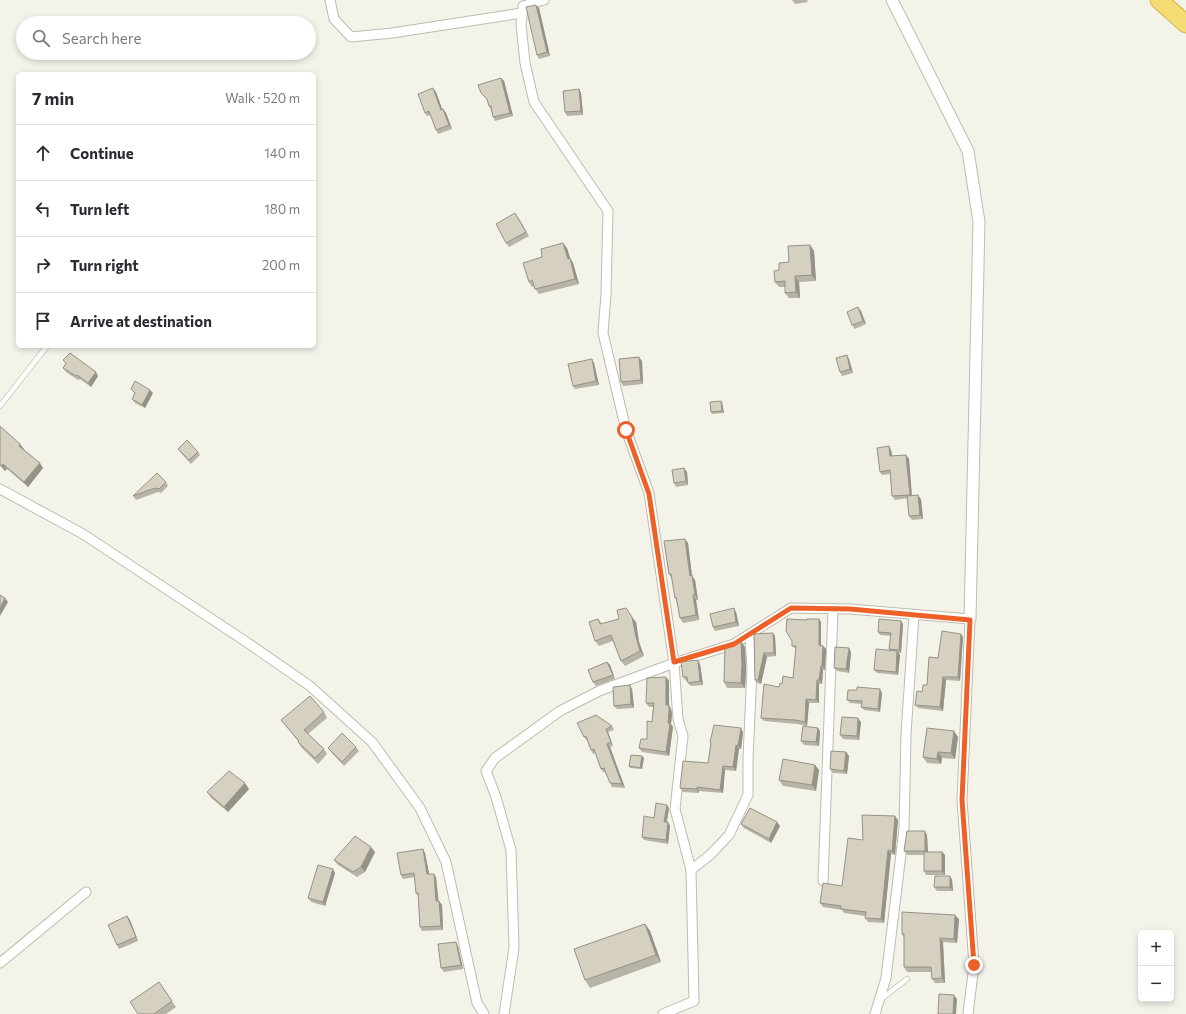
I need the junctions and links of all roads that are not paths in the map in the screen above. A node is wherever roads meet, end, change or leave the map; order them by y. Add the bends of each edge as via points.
1 (330, 0) edge
2 (544, 0) edge
3 (892, 0) edge
4 (1159, 0) edge
5 (522, 12) junction
6 (1186, 24) edge
7 (45, 348) edge
8 (0, 406) edge
9 (0, 489) edge
10 (833, 608) junction
11 (914, 615) junction
12 (970, 620) junction
13 (750, 634) junction
14 (674, 662) junction
15 (691, 870) junction
16 (822, 881) dead end
17 (86, 892) dead end
18 (0, 963) edge
19 (907, 979) dead end
20 (879, 1002) junction
21 (484, 1014) edge
22 (504, 1014) edge
23 (663, 1014) edge
24 (875, 1014) edge
25 (968, 1014) edge

1 - 5 street via 334,19 351,37
2 - 5 street via 523,6
3 - 12 street via 968,152 979,222
4 - 6 highway
5 - 14 street via 525,63 534,102 608,211 603,333 626,430 649,494
7 - 8 lane
9 - 21 street via 83,534 248,642 310,686 372,742 420,808 446,862 477,1003
10 - 11 street
10 - 13 street via 791,608
10 - 16 street
11 - 12 street
11 - 20 street via 906,734 904,829 886,978
12 - 25 street via 962,800 974,965
13 - 14 street via 734,644
13 - 15 street via 752,670 748,795 729,835
14 - 15 street via 678,719 683,736 675,809
14 - 22 street via 599,691 560,711 494,758 486,771 511,850 514,948
15 - 23 street via 694,1001
17 - 18 street
19 - 20 lane
20 - 24 street

